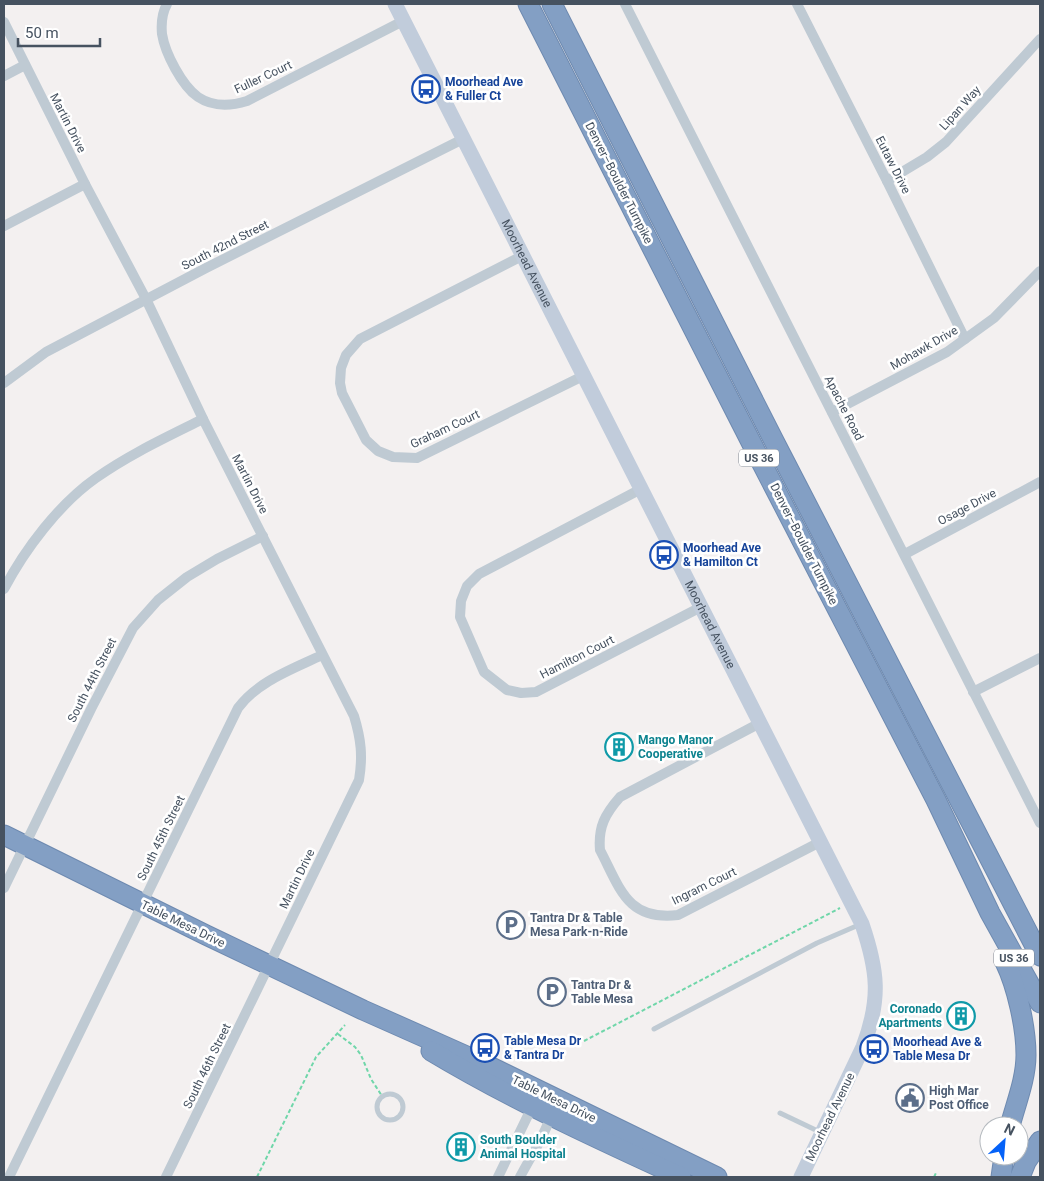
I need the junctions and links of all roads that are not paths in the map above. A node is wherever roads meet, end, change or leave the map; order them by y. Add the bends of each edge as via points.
1 (167, 4) edge
2 (395, 4) edge
3 (528, 4) edge
4 (552, 4) edge
5 (625, 4) edge
6 (800, 5) edge
7 (403, 21) junction
8 (4, 22) edge
9 (1040, 39) edge
10 (25, 65) junction
11 (4, 76) edge
12 (463, 139) junction
13 (887, 182) junction
14 (85, 184) junction
15 (4, 226) edge
16 (522, 256) junction
17 (1040, 270) edge
18 (146, 299) junction
19 (965, 339) junction
20 (583, 376) junction
21 (4, 383) edge
22 (832, 412) junction
23 (203, 419) junction
24 (1040, 482) edge
25 (641, 489) junction
26 (263, 536) junction
27 (905, 554) junction
28 (4, 589) edge
29 (701, 607) junction
30 (322, 654) junction
31 (1040, 658) edge
32 (973, 692) junction
33 (760, 723) junction
34 (1040, 823) edge
35 (4, 835) edge
36 (820, 842) junction
37 (25, 845) junction
38 (4, 888) edge
39 (143, 904) junction
40 (990, 913) junction
41 (862, 924) junction
42 (1024, 925) junction
43 (1040, 942) edge
44 (1040, 956) edge
45 (269, 965) junction
46 (1040, 1003) edge
47 (363, 1010) junction
48 (654, 1029) dead end
49 (382, 1096) joint
50 (551, 1097) junction
51 (532, 1107) junction
52 (780, 1113) dead end
53 (551, 1116) junction
54 (1013, 1116) edge
55 (822, 1133) junction
56 (1040, 1141) edge
57 (9, 1177) edge
58 (166, 1177) edge
59 (498, 1177) edge
60 (520, 1177) edge
61 (680, 1177) edge
62 (718, 1177) edge
63 (801, 1177) edge
64 (1020, 1177) edge

1 - 7 street, Fuller Court via 161,23 162,36 187,88 200,98 227,105 247,101
2 - 7 street, Moorhead Avenue
3 - 40 highway, Denver–Boulder Turnpike / US 36 via 936,800
4 - 42 highway, Denver–Boulder Turnpike / US 36
5 - 22 street, Apache Road
6 - 13 street, Eutaw Drive
7 - 12 street, Moorhead Avenue
8 - 10 street, Martin Drive
9 - 13 street, Lipan Way via 946,142
10 - 11 street
10 - 14 street, Martin Drive
12 - 16 street, Moorhead Avenue
12 - 18 street, South 42nd Street
13 - 19 street, Eutaw Drive
14 - 15 street
14 - 18 street, Martin Drive
16 - 20 street, Moorhead Avenue
16 - 20 street, Graham Court via 360,339 346,355 341,368 342,393 366,440 378,451 393,457 417,458
17 - 19 street, Mohawk Drive via 994,318
18 - 21 street, South 42nd Street via 46,352
18 - 23 street, Martin Drive
19 - 22 street, Mohawk Drive via 947,352
20 - 25 street, Moorhead Avenue
22 - 27 street, Apache Road
23 - 26 street, Martin Drive
23 - 28 street via 139,451 77,494 46,526
24 - 27 street, Osage Drive
25 - 29 street, Moorhead Avenue
25 - 29 street, Hamilton Court via 479,574 467,586 461,601 460,622 484,672 507,690 536,692
26 - 30 street, Martin Drive
26 - 37 street, South 44th Street via 186,577 158,600 134,628
27 - 32 street, Apache Road
29 - 33 street, Moorhead Avenue
30 - 39 street, South 45th Street via 259,686 238,708
30 - 45 street, Martin Drive via 354,716 362,762 359,780
31 - 32 street
32 - 34 street, Apache Road
33 - 36 street, Moorhead Avenue
33 - 36 street, Ingram Court via 620,797 609,809 602,825 600,850 627,900 640,911 665,916 678,914
35 - 37 highway, Table Mesa Drive
36 - 41 street, Moorhead Avenue
37 - 38 street, South 44th Street
37 - 39 highway, Table Mesa Drive
39 - 45 highway, Table Mesa Drive
39 - 57 street, South 45th Street
40 - 46 highway, Denver–Boulder Turnpike / US 36
40 - 54 highway via 998,946 1016,988 1026,1055
41 - 48 lane via 817,943
41 - 55 street, Moorhead Avenue via 876,977 875,1006 863,1046
42 - 43 highway
42 - 44 highway, Denver–Boulder Turnpike / US 36
45 - 47 highway, Table Mesa Drive
45 - 58 street, South 46th Street
47 - 50 highway, Table Mesa Drive
47 - 51 highway, Table Mesa Drive via 471,1075
49 - 49 lane via 376,1106 381,1117 392,1120 398,1117 402,1113 402,1101 393,1094
50 - 51 street
50 - 53 street
50 - 62 highway, Table Mesa Drive
51 - 53 highway, Table Mesa Drive
51 - 59 street
52 - 55 lane
53 - 60 street
53 - 61 highway, Table Mesa Drive
55 - 63 street, Moorhead Avenue
56 - 64 highway

